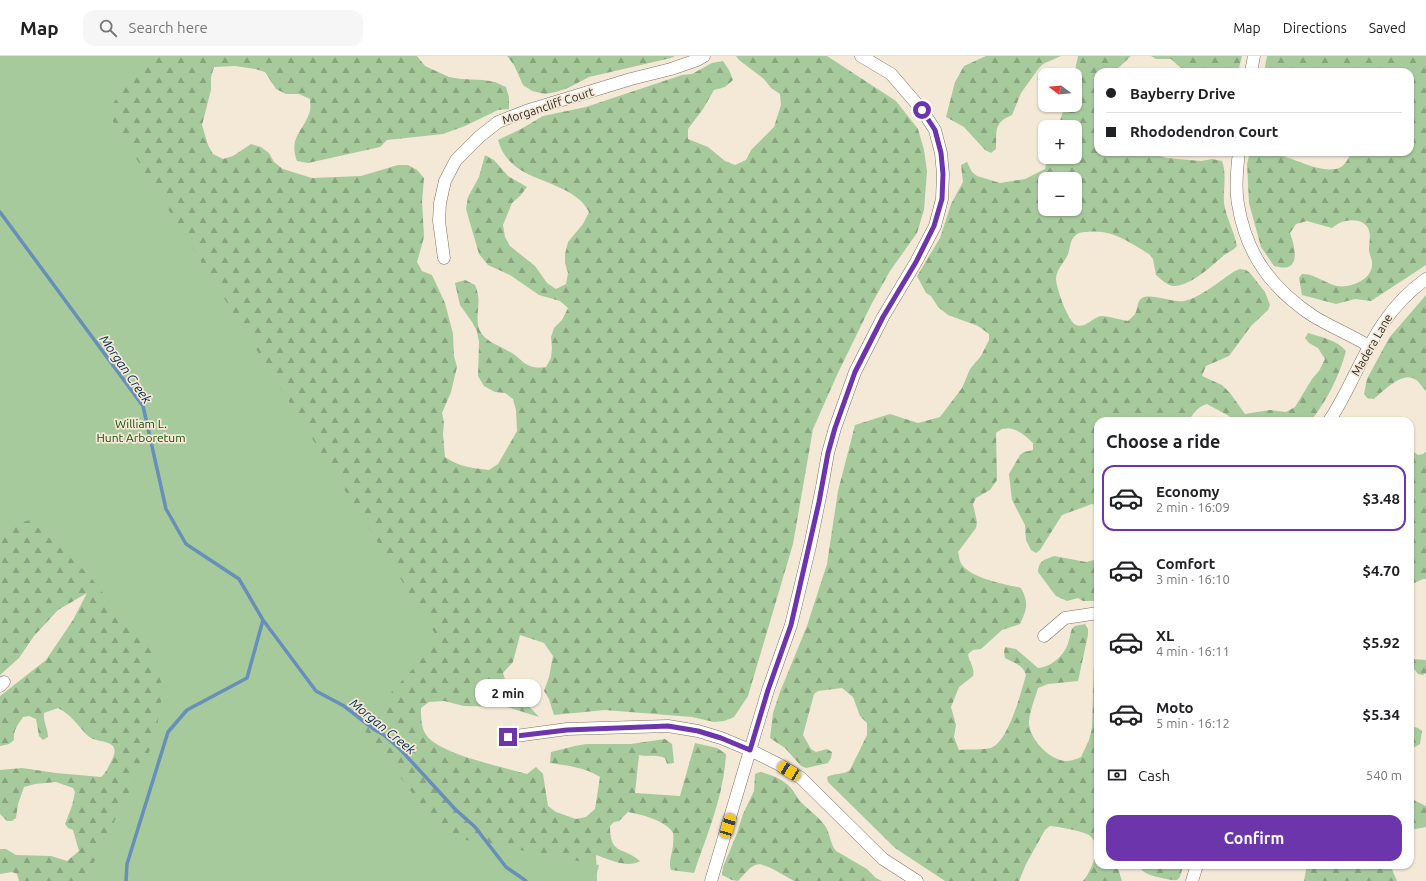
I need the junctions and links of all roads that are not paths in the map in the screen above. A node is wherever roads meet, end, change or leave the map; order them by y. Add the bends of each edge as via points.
1 (704, 56) edge
2 (861, 56) edge
3 (1254, 56) edge
4 (1252, 68) edge
5 (1238, 156) edge
6 (444, 258) dead end
7 (1426, 279) edge
8 (1369, 346) junction
9 (1332, 417) edge
10 (1094, 614) edge
11 (1044, 636) dead end
12 (508, 737) dead end
13 (750, 750) junction
14 (1196, 869) edge
15 (711, 881) edge
16 (917, 881) edge
17 (1192, 881) edge

1 - 6 street, Morgancliff Court via 671,69 526,111 498,122 456,160 445,182 439,221
2 - 13 street via 891,74 922,110 935,130 941,153 942,199 934,226 916,262 883,317 855,372 835,428 791,625
3 - 4 street
5 - 8 street via 1237,202 1246,235 1266,274 1284,294 1314,317
7 - 8 street, Madera Lane via 1391,311
8 - 9 street, Madera Lane
10 - 11 street via 1065,618
12 - 13 street via 567,730 668,726 698,731
13 - 15 street
13 - 16 street via 801,778 883,859
14 - 17 street

